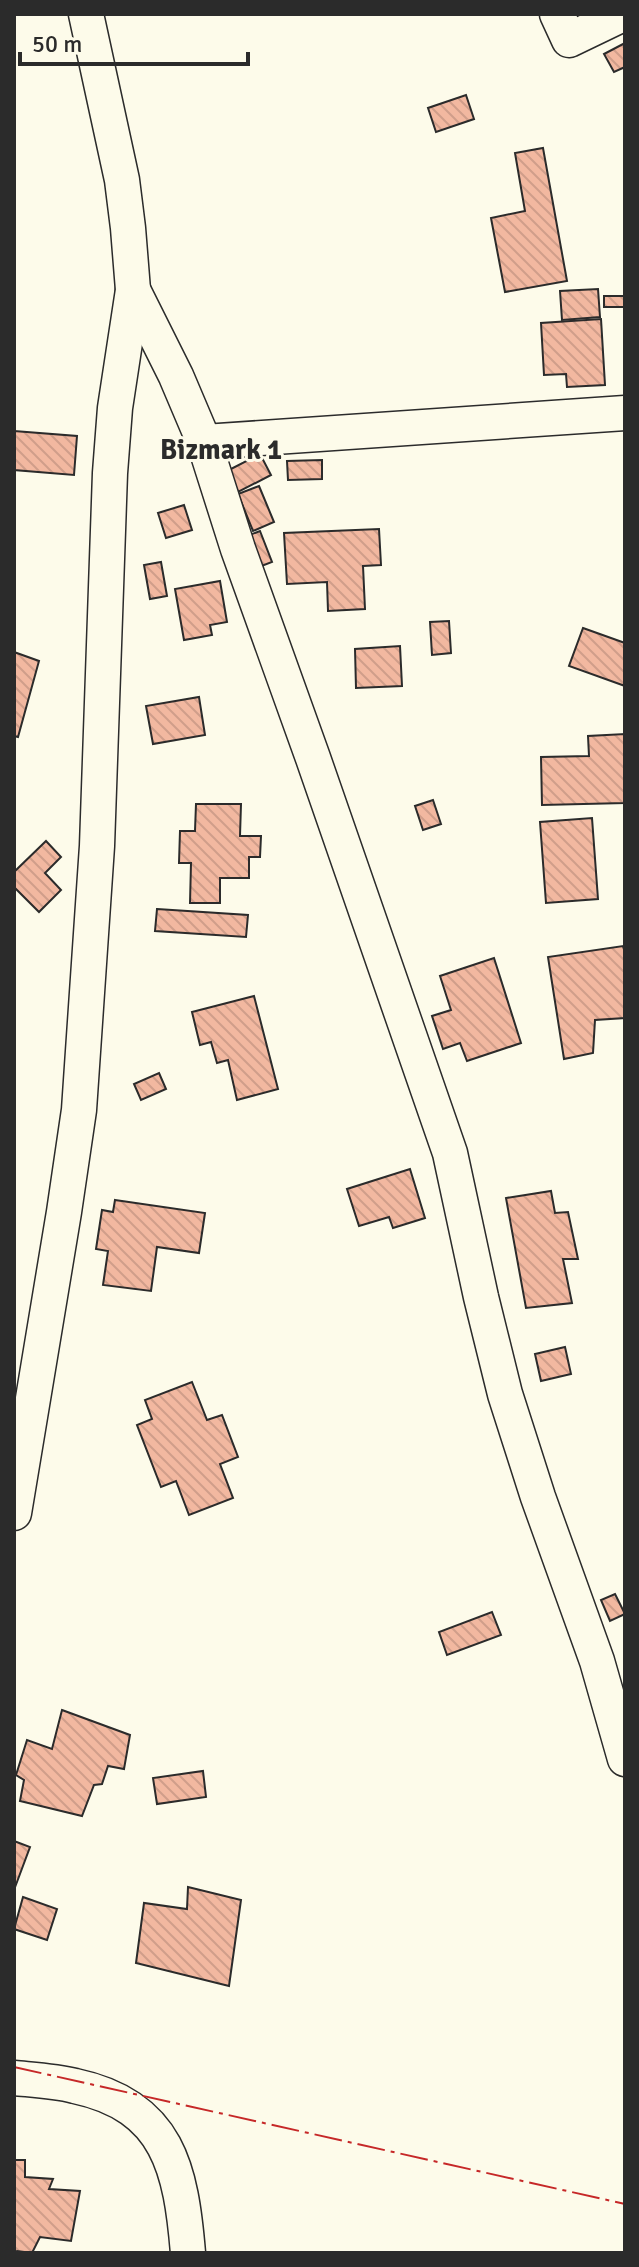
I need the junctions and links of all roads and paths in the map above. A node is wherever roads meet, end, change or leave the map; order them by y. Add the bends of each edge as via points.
1 (86, 14) edge
2 (557, 14) edge
3 (623, 14) edge
4 (133, 290) junction
5 (625, 413) edge
6 (204, 442) junction
7 (14, 1513) edge
8 (611, 1662) edge
9 (625, 1759) edge
10 (14, 2078) edge
11 (188, 2253) edge

1 - 4 street via 122,180
2 - 3 street via 569,40
4 - 6 street
4 - 7 street via 110,473 97,846 79,1110
5 - 6 street
6 - 8 street via 450,1153 505,1394 538,1497
8 - 9 street
10 - 11 street via 76,2086 138,2113 160,2136 176,2172

